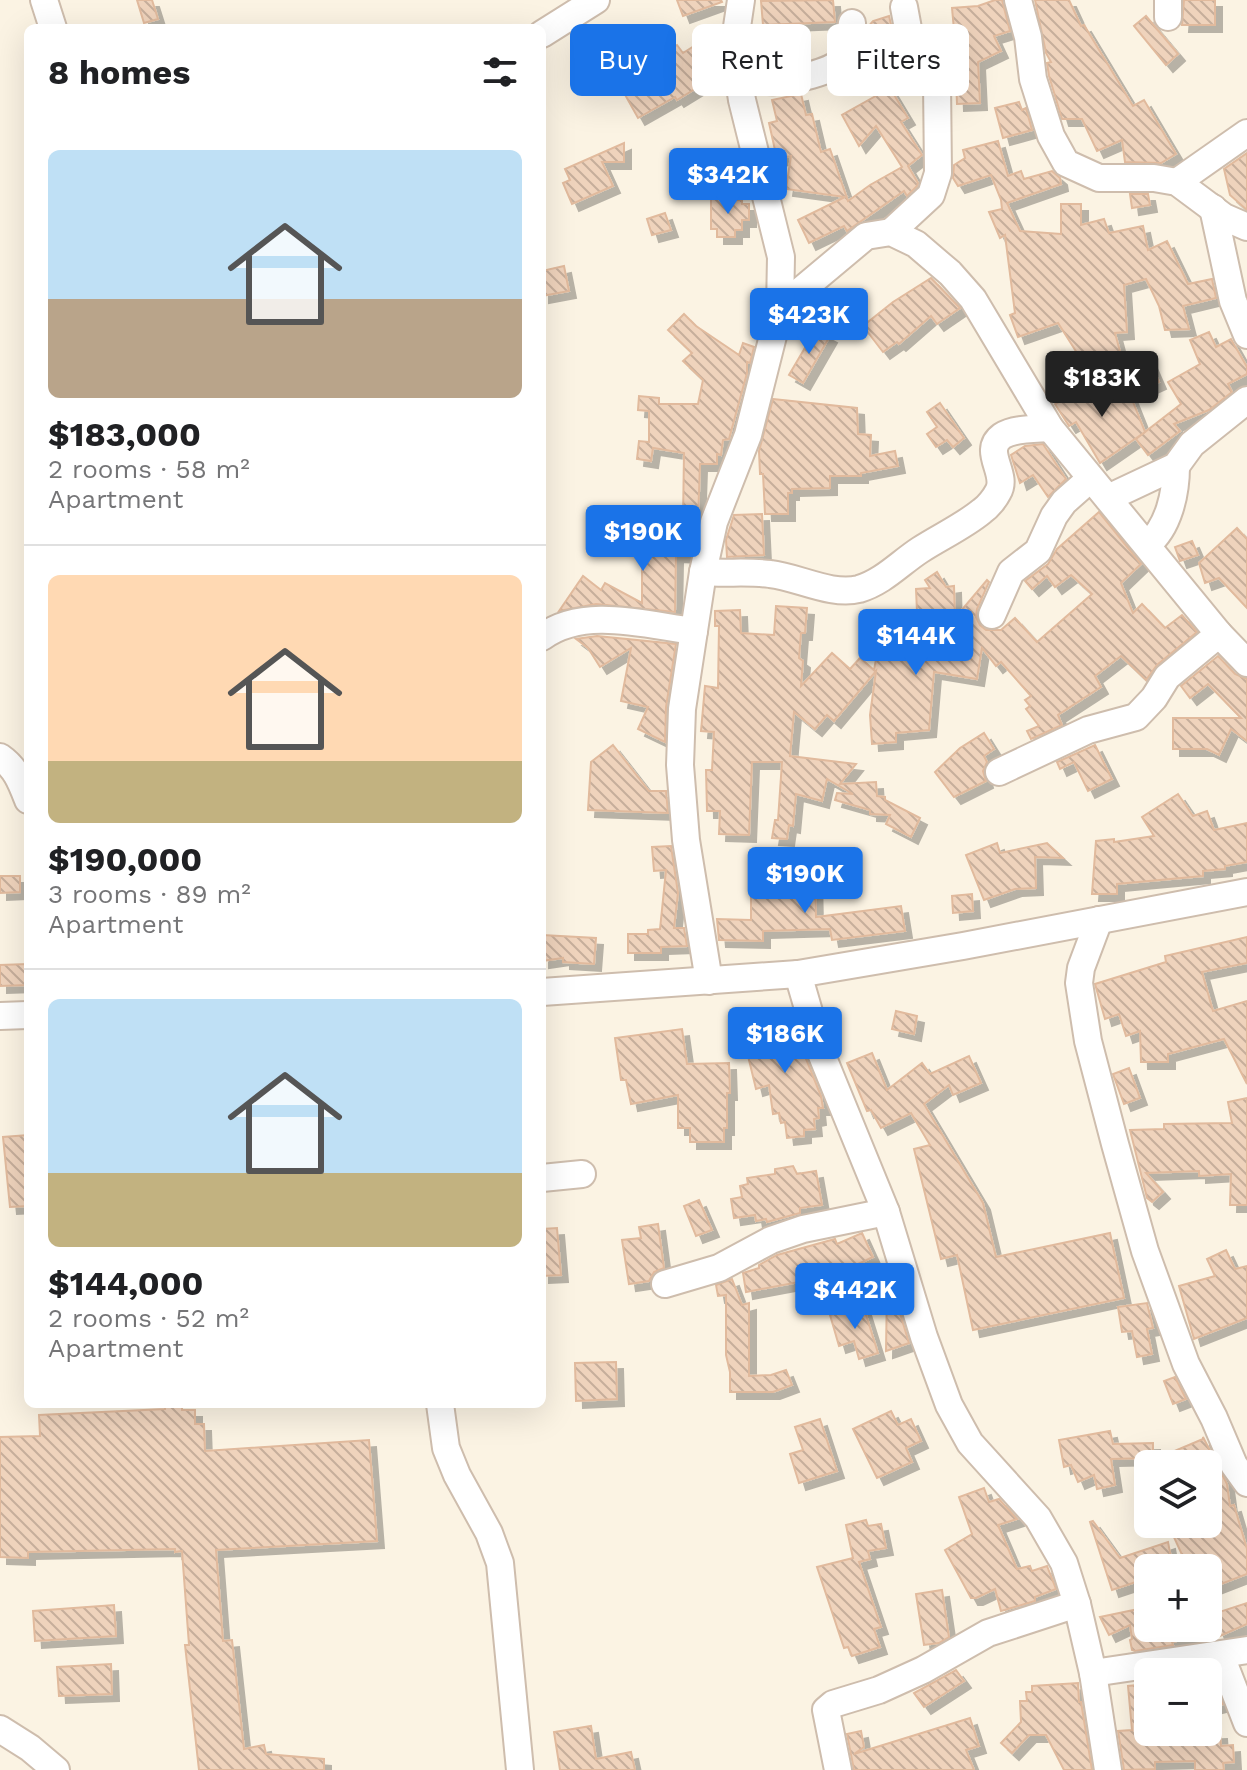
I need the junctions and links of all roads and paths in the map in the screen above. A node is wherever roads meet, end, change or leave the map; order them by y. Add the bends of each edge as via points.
1 (44, 0) edge
2 (596, 0) edge
3 (741, 0) edge
4 (1018, 0) edge
5 (904, 7) dead end
6 (852, 23) dead end
7 (52, 24) edge
8 (737, 24) edge
9 (546, 31) edge
10 (811, 75) edge
11 (743, 96) edge
12 (1247, 133) edge
13 (1177, 182) junction
14 (1213, 208) junction
15 (1247, 227) edge
16 (891, 232) junction
17 (780, 308) junction
18 (1247, 335) edge
19 (1247, 400) edge
20 (1050, 428) junction
21 (1176, 466) junction
22 (1090, 479) junction
23 (1108, 498) junction
24 (1147, 545) junction
25 (703, 572) junction
26 (992, 615) dead end
27 (694, 631) junction
28 (1219, 634) junction
29 (546, 635) edge
30 (1247, 663) edge
31 (0, 757) edge
32 (999, 772) dead end
33 (24, 789) edge
34 (1247, 892) edge
35 (1099, 920) junction
36 (798, 974) junction
37 (709, 981) junction
38 (546, 992) edge
39 (24, 1015) edge
40 (0, 1016) edge
41 (582, 1174) dead end
42 (546, 1178) edge
43 (886, 1212) junction
44 (665, 1284) dead end
45 (441, 1408) edge
46 (1247, 1483) edge
47 (1077, 1604) junction
48 (1247, 1650) edge
49 (1221, 1656) junction
50 (1093, 1673) junction
51 (1247, 1723) edge
52 (0, 1729) edge
53 (56, 1770) edge
54 (520, 1770) edge
55 (838, 1770) edge
56 (1108, 1770) edge

1 - 7 street
2 - 9 street
3 - 8 street
4 - 13 street via 1033,79 1051,136 1066,163 1099,178
5 - 16 street via 909,34 930,60 937,83 938,173 931,195
6 - 10 street via 838,64
11 - 17 street via 781,257
12 - 13 street
13 - 14 street
14 - 15 street
14 - 18 street via 1233,301
16 - 17 street via 866,236
16 - 20 street via 916,244 973,299
17 - 25 street via 748,435 714,522
19 - 21 street via 1192,444
20 - 22 street
20 - 25 street via 1002,436 993,457 1002,481 999,492 983,510 877,582 838,590 768,573
21 - 23 street
21 - 24 street via 1167,515
22 - 23 street
22 - 26 street via 1064,502 1038,551 1011,572
23 - 24 street
24 - 28 street
25 - 27 street
27 - 29 street via 587,619
27 - 37 street via 680,765 686,840
28 - 30 street
28 - 32 street via 1167,677 1136,717 1088,730
31 - 33 street
34 - 35 street
35 - 36 street
35 - 46 street via 1079,983 1115,1144 1145,1251 1186,1364
36 - 37 street
36 - 43 street via 821,1053
37 - 38 street
39 - 40 street
41 - 42 street
43 - 44 street via 803,1229 719,1268
43 - 47 street via 949,1405 970,1443 1038,1518 1064,1563
45 - 54 street via 446,1448 500,1563
47 - 50 street
47 - 55 street via 988,1633 923,1670 833,1704 826,1710 826,1720
48 - 49 street
49 - 50 street
49 - 51 street
50 - 56 street
52 - 53 street

